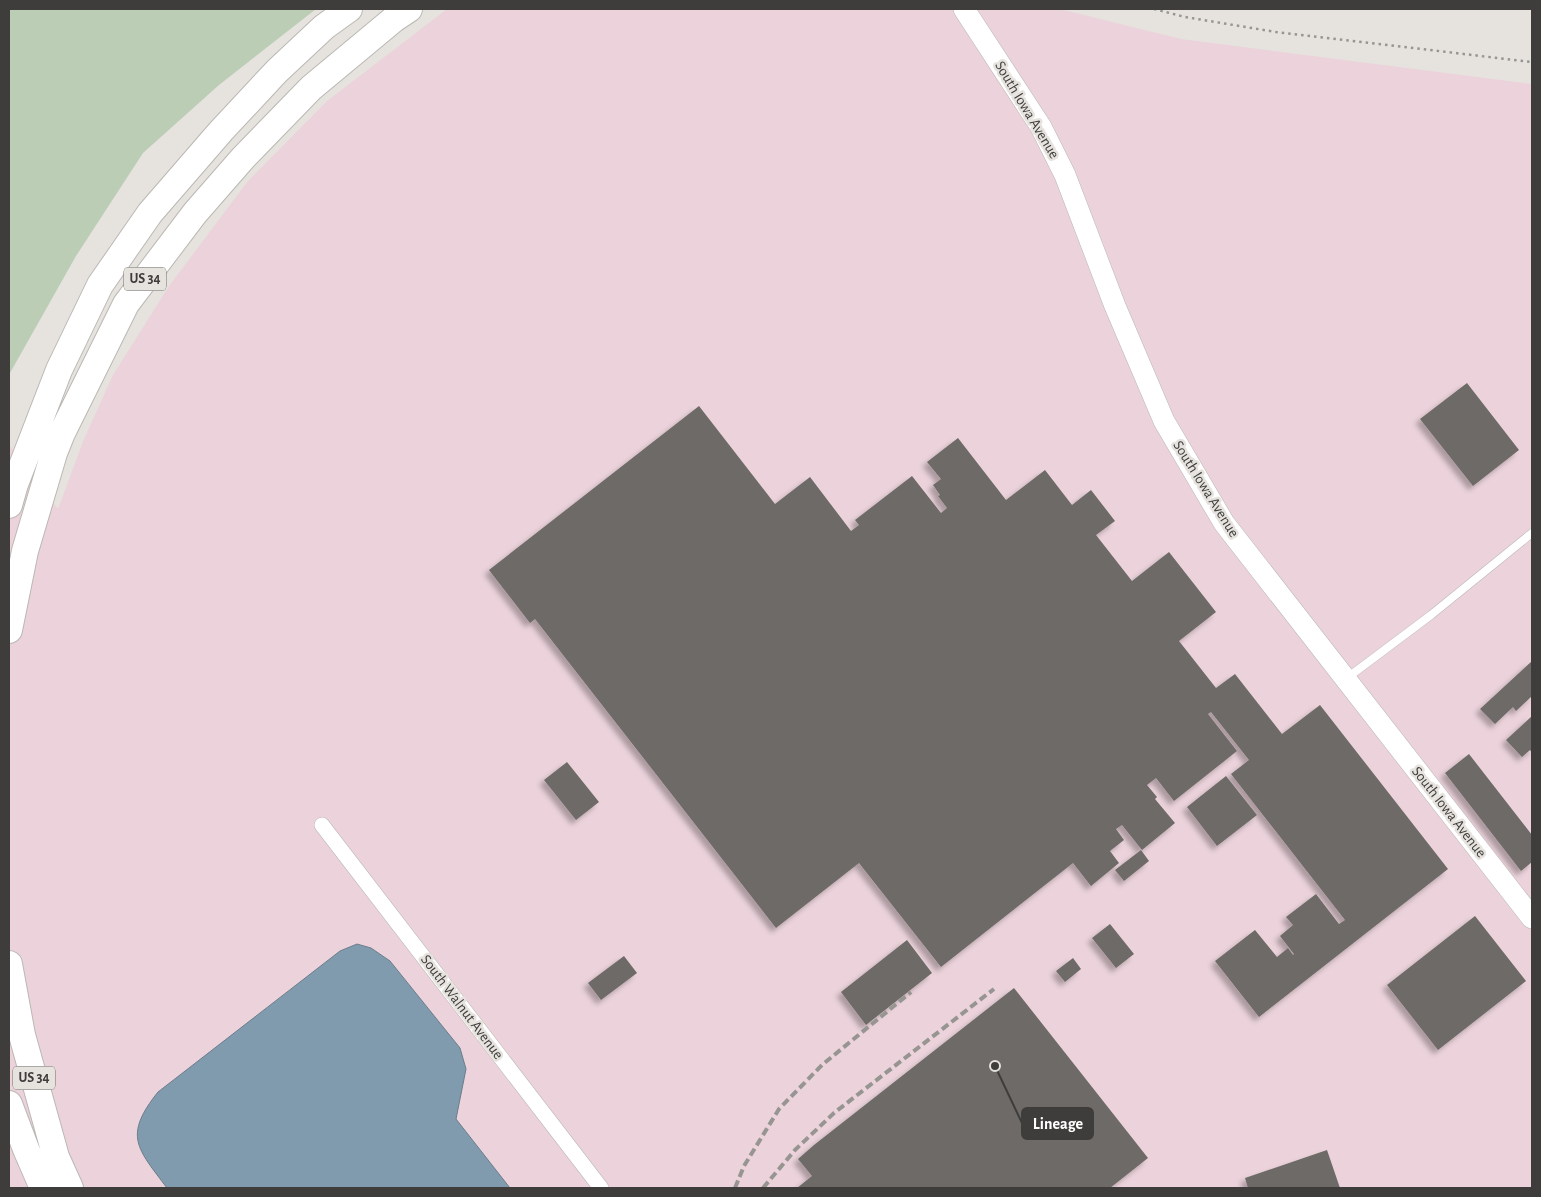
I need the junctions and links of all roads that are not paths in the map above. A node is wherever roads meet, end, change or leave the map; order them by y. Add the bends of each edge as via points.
1 (349, 9) edge
2 (409, 9) edge
3 (964, 9) edge
4 (9, 505) edge
5 (1532, 533) edge
6 (9, 630) edge
7 (1346, 679) junction
8 (322, 825) dead end
9 (1532, 918) edge
10 (9, 964) edge
11 (9, 1104) edge
12 (43, 1188) edge
13 (70, 1188) edge
14 (601, 1188) edge

1 - 4 highway, US 34 via 324,27 277,71 150,213 100,286 59,370
2 - 6 highway, US 34 via 312,88 243,158 195,213 126,304 54,453 25,551
3 - 7 main road, South Iowa Avenue via 1041,127 1065,175 1143,372 1164,421 1188,464 1224,523
5 - 7 lane
7 - 9 main road, South Iowa Avenue
8 - 14 street, South Walnut Avenue
10 - 13 highway, US 34 via 22,1035 56,1156
11 - 12 highway, US 34

